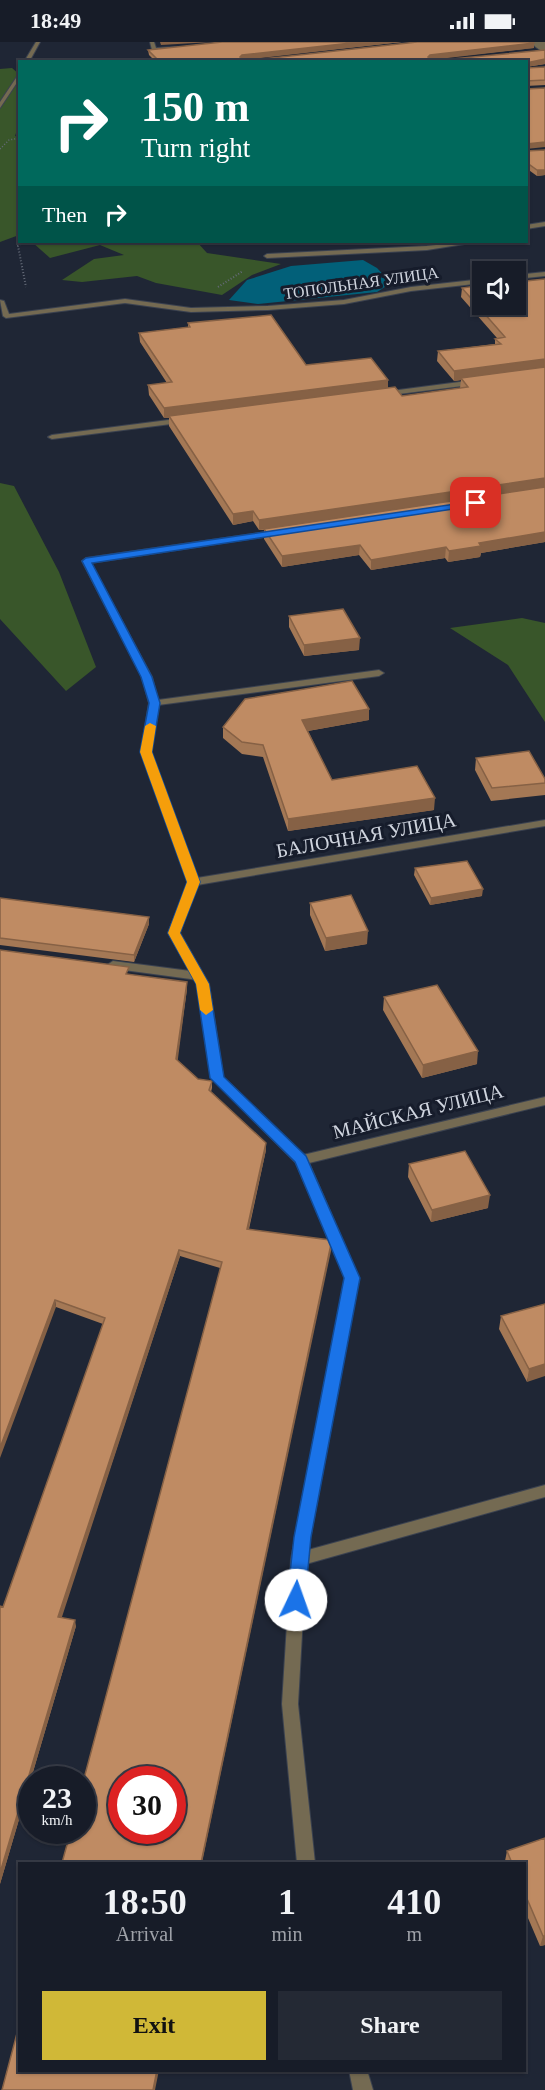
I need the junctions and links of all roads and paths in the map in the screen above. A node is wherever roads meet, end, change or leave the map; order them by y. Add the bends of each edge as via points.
1 (38, 42) edge
2 (152, 42) edge
3 (539, 42) edge
4 (186, 47) edge
5 (545, 48) edge
6 (534, 51) edge
7 (27, 60) edge
8 (18, 76) edge
9 (0, 106) edge
10 (18, 138) edge
11 (0, 149) edge
12 (545, 224) edge
13 (528, 227) edge
14 (22, 243) edge
15 (466, 243) edge
16 (267, 256) dead end
17 (545, 274) edge
18 (526, 276) edge
19 (472, 282) edge
20 (26, 287) dead end
21 (2, 302) dead end
22 (486, 380) edge
23 (369, 396) edge
24 (193, 419) edge
25 (52, 437) dead end
26 (286, 531) edge
27 (379, 673) dead end
28 (154, 703) junction
29 (545, 823) edge
30 (194, 882) junction
31 (105, 964) edge
32 (198, 976) junction
33 (545, 1101) edge
34 (301, 1160) junction
35 (545, 1491) edge
36 (299, 1559) junction
37 (306, 1862) edge
38 (358, 2072) edge
39 (363, 2090) edge

1 - 7 street
2 - 4 street via 154,50
3 - 5 street
5 - 6 street
8 - 9 street
10 - 11 path via 9,140
12 - 13 street
14 - 20 path via 18,246
15 - 16 street
17 - 18 street
19 - 21 street, ТОПОЛЬНАЯ УЛИЦА via 344,302 268,308 191,310 124,301 6,316
22 - 23 street
24 - 25 street
26 - 28 street via 86,561 147,677
27 - 28 street
28 - 30 street via 146,752
29 - 30 street, БАЛОЧНАЯ УЛИЦА
30 - 32 street via 174,933
31 - 32 street
32 - 34 street via 203,984 217,1078
33 - 34 street, МАЙСКАЯ УЛИЦА
34 - 36 street via 352,1278
35 - 36 street
36 - 37 street via 290,1704
38 - 39 street

